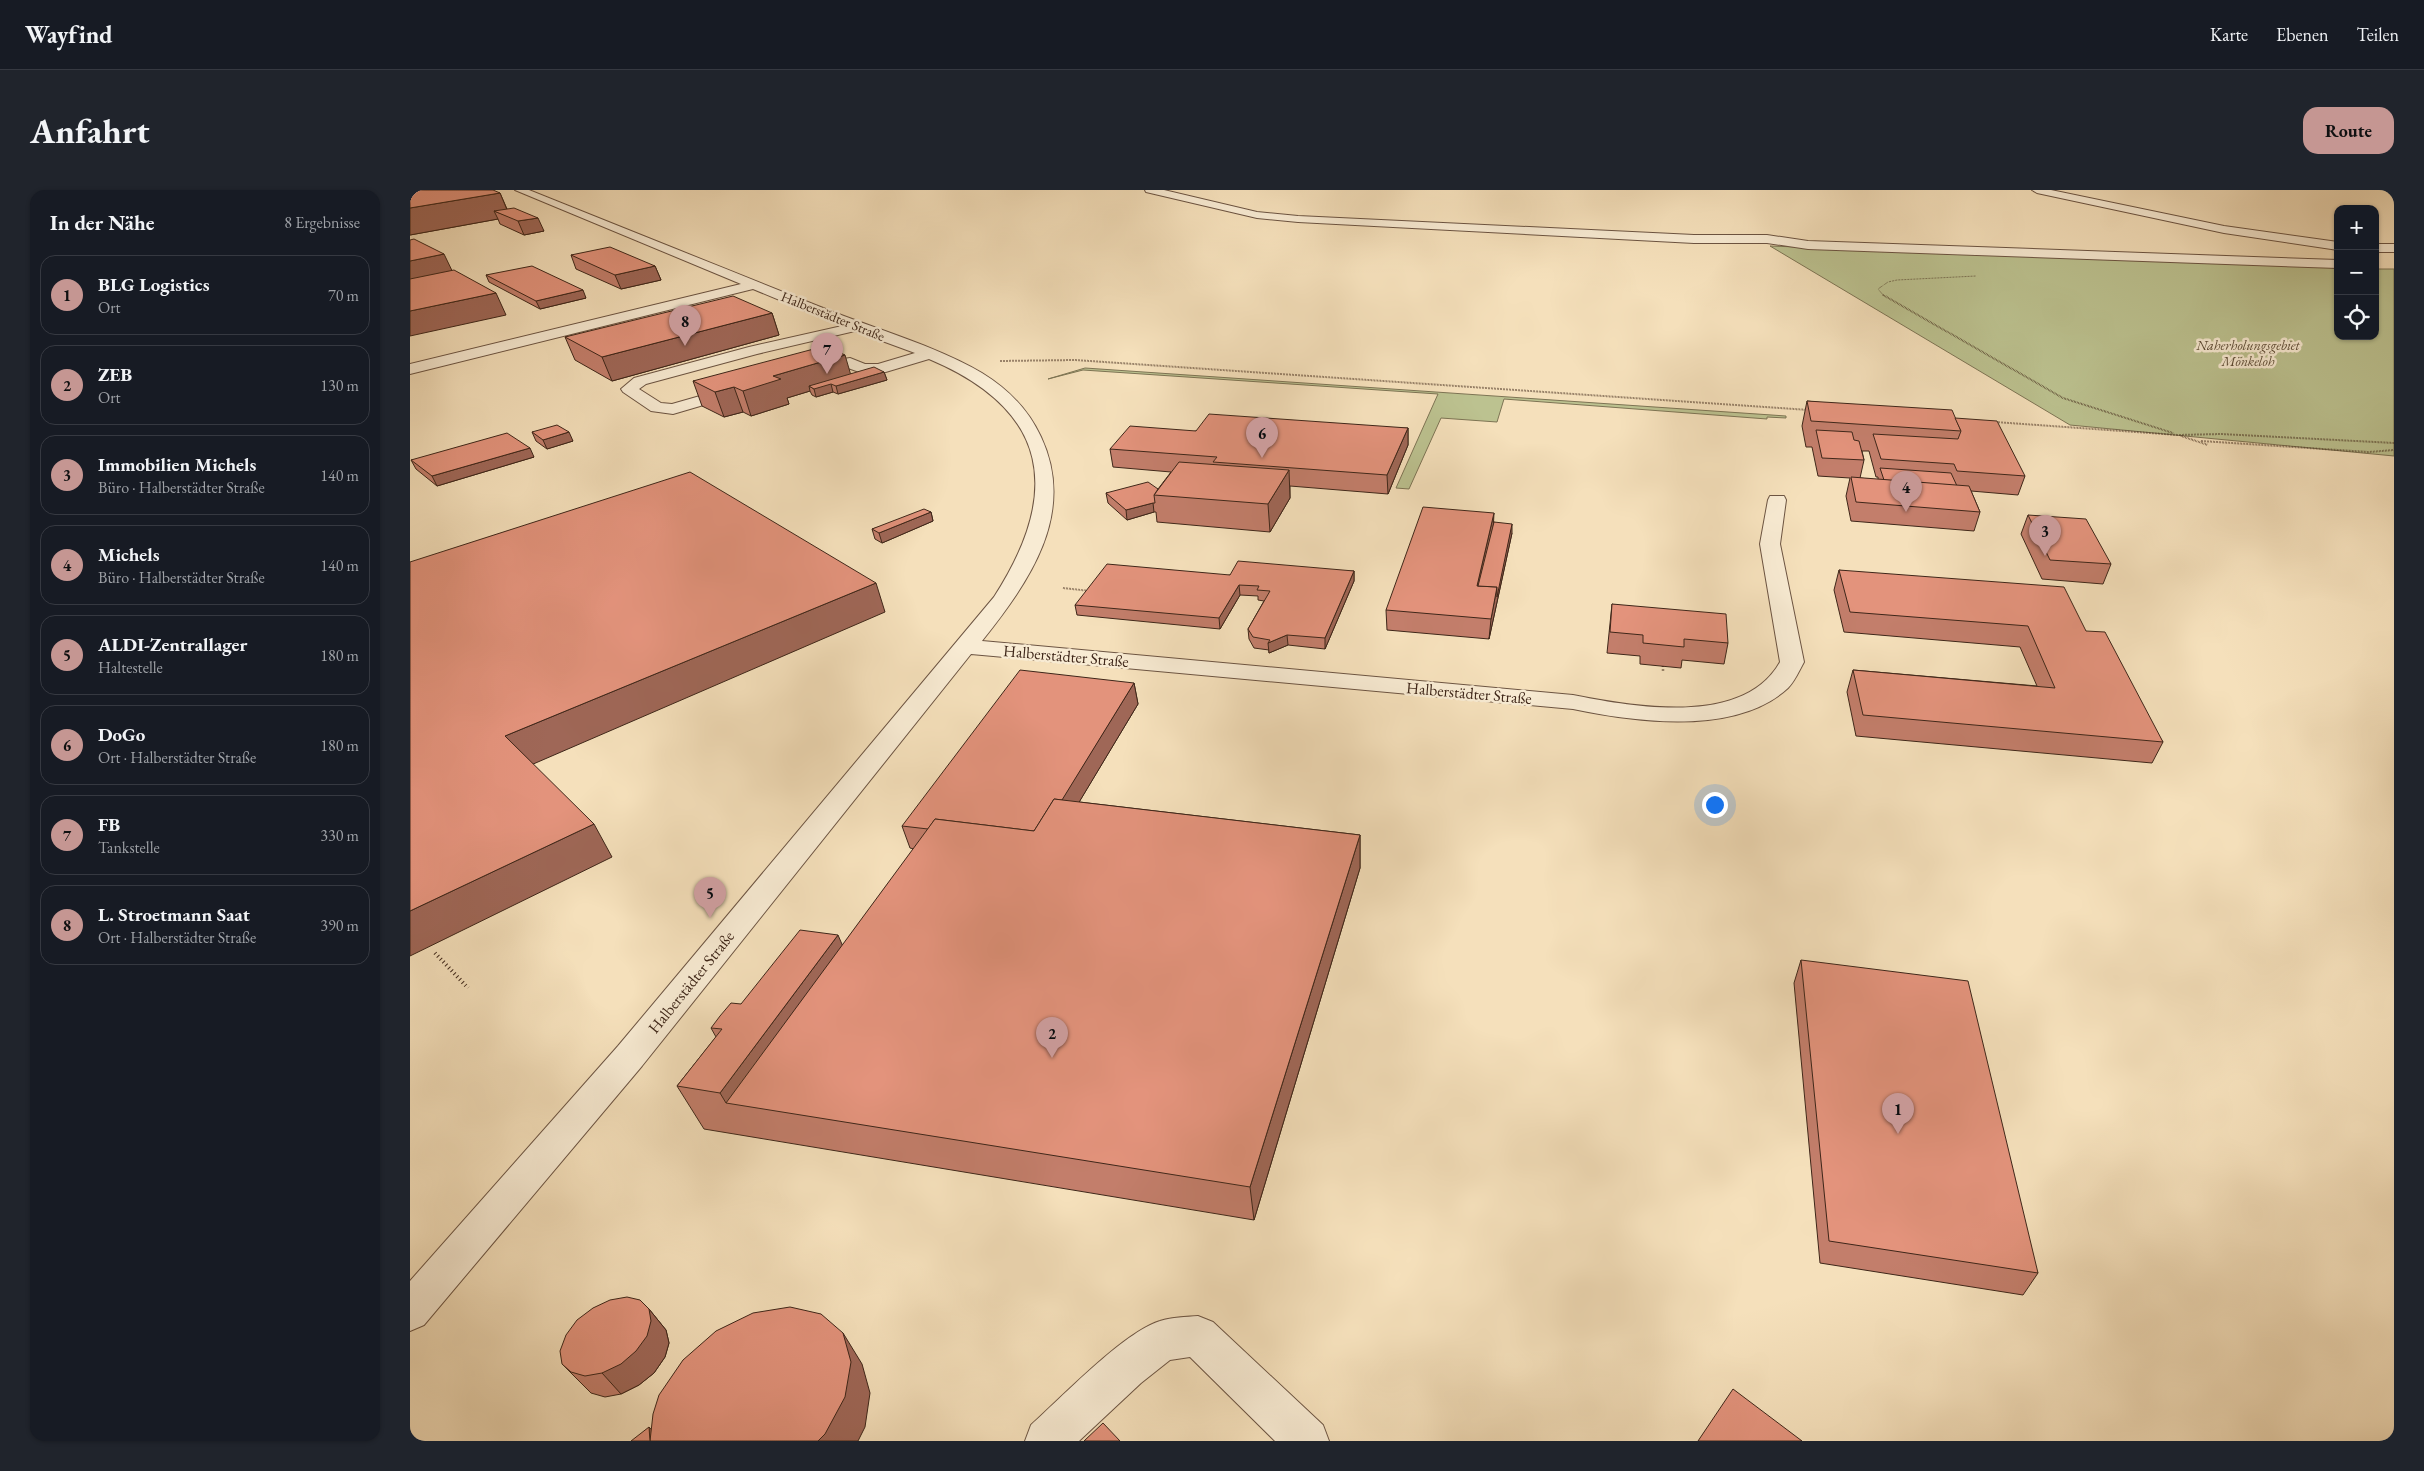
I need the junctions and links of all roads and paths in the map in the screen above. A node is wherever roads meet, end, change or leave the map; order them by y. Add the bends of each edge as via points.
1 (520, 190) edge
2 (1150, 190) edge
3 (2037, 190) edge
4 (2334, 246) edge
5 (2379, 248) edge
6 (2394, 248) edge
7 (2334, 264) edge
8 (1982, 276) dead end
9 (754, 285) junction
10 (856, 326) junction
11 (776, 345) junction
12 (929, 354) junction
13 (821, 366) junction
14 (410, 369) edge
15 (964, 370) junction
16 (794, 374) edge
17 (748, 388) edge
18 (1810, 410) edge
19 (1989, 422) edge
20 (2178, 435) junction
21 (2195, 441) junction
22 (2394, 443) edge
23 (2208, 446) dead end
24 (2394, 450) edge
25 (1777, 500) dead end
26 (1063, 588) dead end
27 (1095, 591) edge
28 (963, 646) junction
29 (1663, 666) dead end
30 (1662, 672) dead end
31 (435, 953) dead end
32 (468, 988) dead end
33 (410, 1311) edge
34 (1047, 1441) edge
35 (1307, 1441) edge

1 - 9 street, Halberstädter Straße via 588,224
2 - 7 street via 1257,215 1298,219 1694,239 1767,239 1808,245
3 - 4 street via 2263,238
5 - 6 street
8 - 20 path via 1897,280 1878,289 1885,297 2063,398
9 - 10 street, Halberstädter Straße
9 - 14 street
10 - 11 street
10 - 12 street, Halberstädter Straße
11 - 13 street
11 - 17 street via 640,381 629,389 657,408 673,409
12 - 13 street via 879,369 850,363
12 - 15 street, Halberstädter Straße
13 - 16 street
15 - 18 path via 998,361 1075,360
15 - 28 street, Halberstädter Straße via 996,390 1020,415 1040,454 1046,489 1039,529 1024,566 1002,601
19 - 20 path
20 - 21 path
20 - 22 path via 2221,434
21 - 23 path
21 - 24 path via 2369,452
25 - 28 street, Halberstädter Straße via 1770,544 1792,662 1779,683 1755,699 1709,714 1653,714 1573,702
26 - 27 path
28 - 33 street, Halberstädter Straße via 630,1056
29 - 30 path
31 - 32 path
34 - 35 street via 1126,1368 1161,1341 1198,1336

